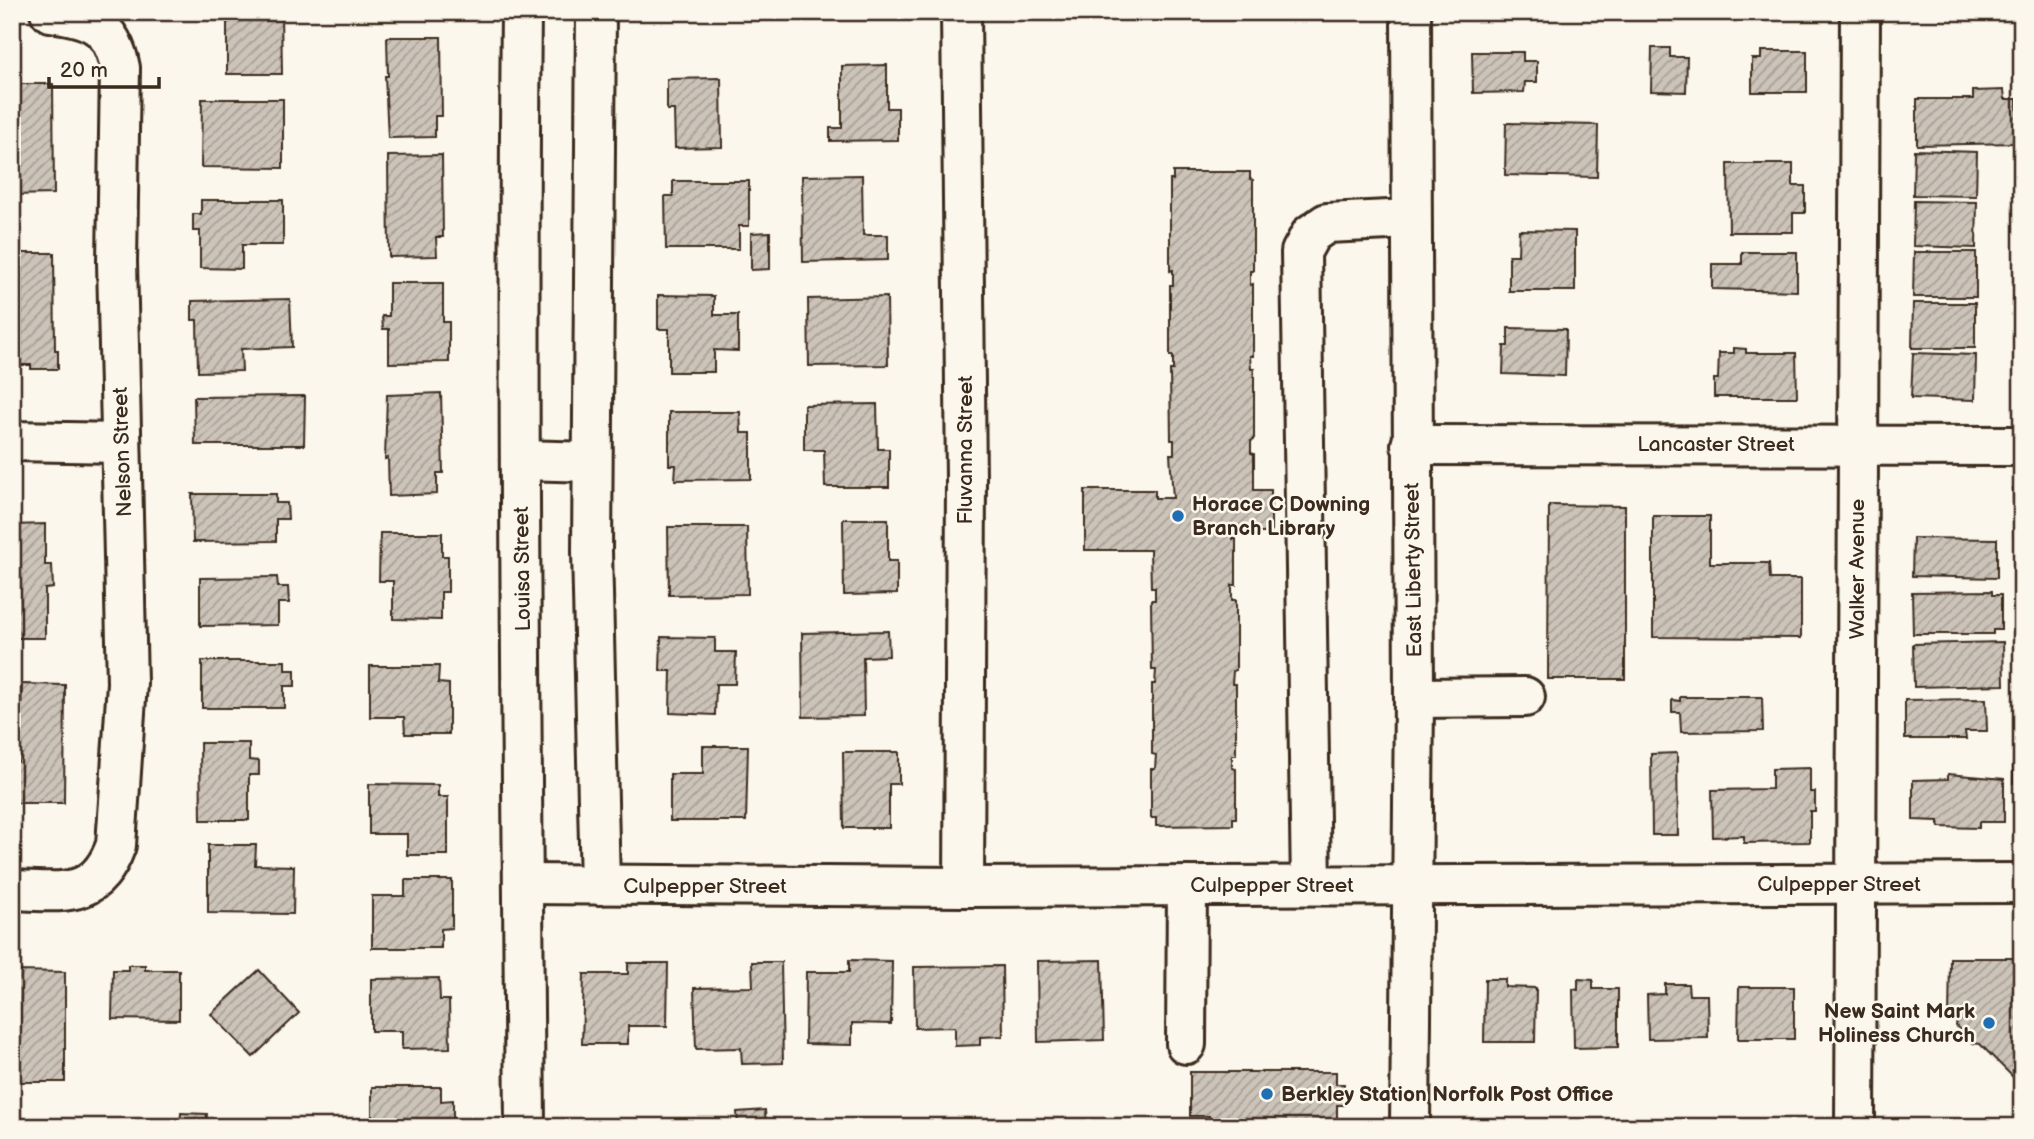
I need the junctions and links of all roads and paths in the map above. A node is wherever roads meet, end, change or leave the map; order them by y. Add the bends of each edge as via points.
1 (50, 12) edge
2 (521, 12) edge
3 (596, 12) edge
4 (961, 12) edge
5 (1411, 12) edge
6 (1860, 12) edge
7 (1410, 219) junction
8 (12, 441) edge
9 (121, 443) junction
10 (1857, 444) junction
11 (1411, 445) junction
12 (2022, 446) edge
13 (521, 460) junction
14 (592, 462) junction
15 (1525, 696) dead end
16 (1414, 698) junction
17 (2022, 883) edge
18 (523, 884) junction
19 (600, 885) junction
20 (1311, 885) junction
21 (1412, 885) junction
22 (1854, 885) junction
23 (1187, 886) junction
24 (964, 887) junction
25 (12, 890) edge
26 (1186, 1044) dead end
27 (525, 1127) edge
28 (1410, 1127) edge
29 (1855, 1127) edge

1 - 9 street, Nelson Street via 82,16 105,30 117,50 120,68 117,262
2 - 13 street, Louisa Street
3 - 14 street
4 - 24 street, Fluvanna Street
5 - 7 street, East Liberty Street
6 - 10 street, Walker Avenue
7 - 11 street, East Liberty Street
7 - 20 street via 1327,223 1311,234 1301,252
8 - 9 street
9 - 25 street, Nelson Street via 127,683 116,845 109,866 94,882 74,891
10 - 11 street, Lancaster Street
10 - 12 street, Lancaster Street
10 - 22 street, Walker Avenue
11 - 16 street, East Liberty Street
13 - 14 street
13 - 18 street, Louisa Street
14 - 19 street
15 - 16 street
16 - 21 street, East Liberty Street
17 - 22 street, Culpepper Street
18 - 19 street, Culpepper Street
18 - 27 street, Louisa Street
19 - 24 street, Culpepper Street
20 - 21 street, Culpepper Street
20 - 23 street, Culpepper Street
21 - 22 street, Culpepper Street
21 - 28 street, East Liberty Street
22 - 29 street, Walker Avenue
23 - 24 street, Culpepper Street
23 - 26 street

